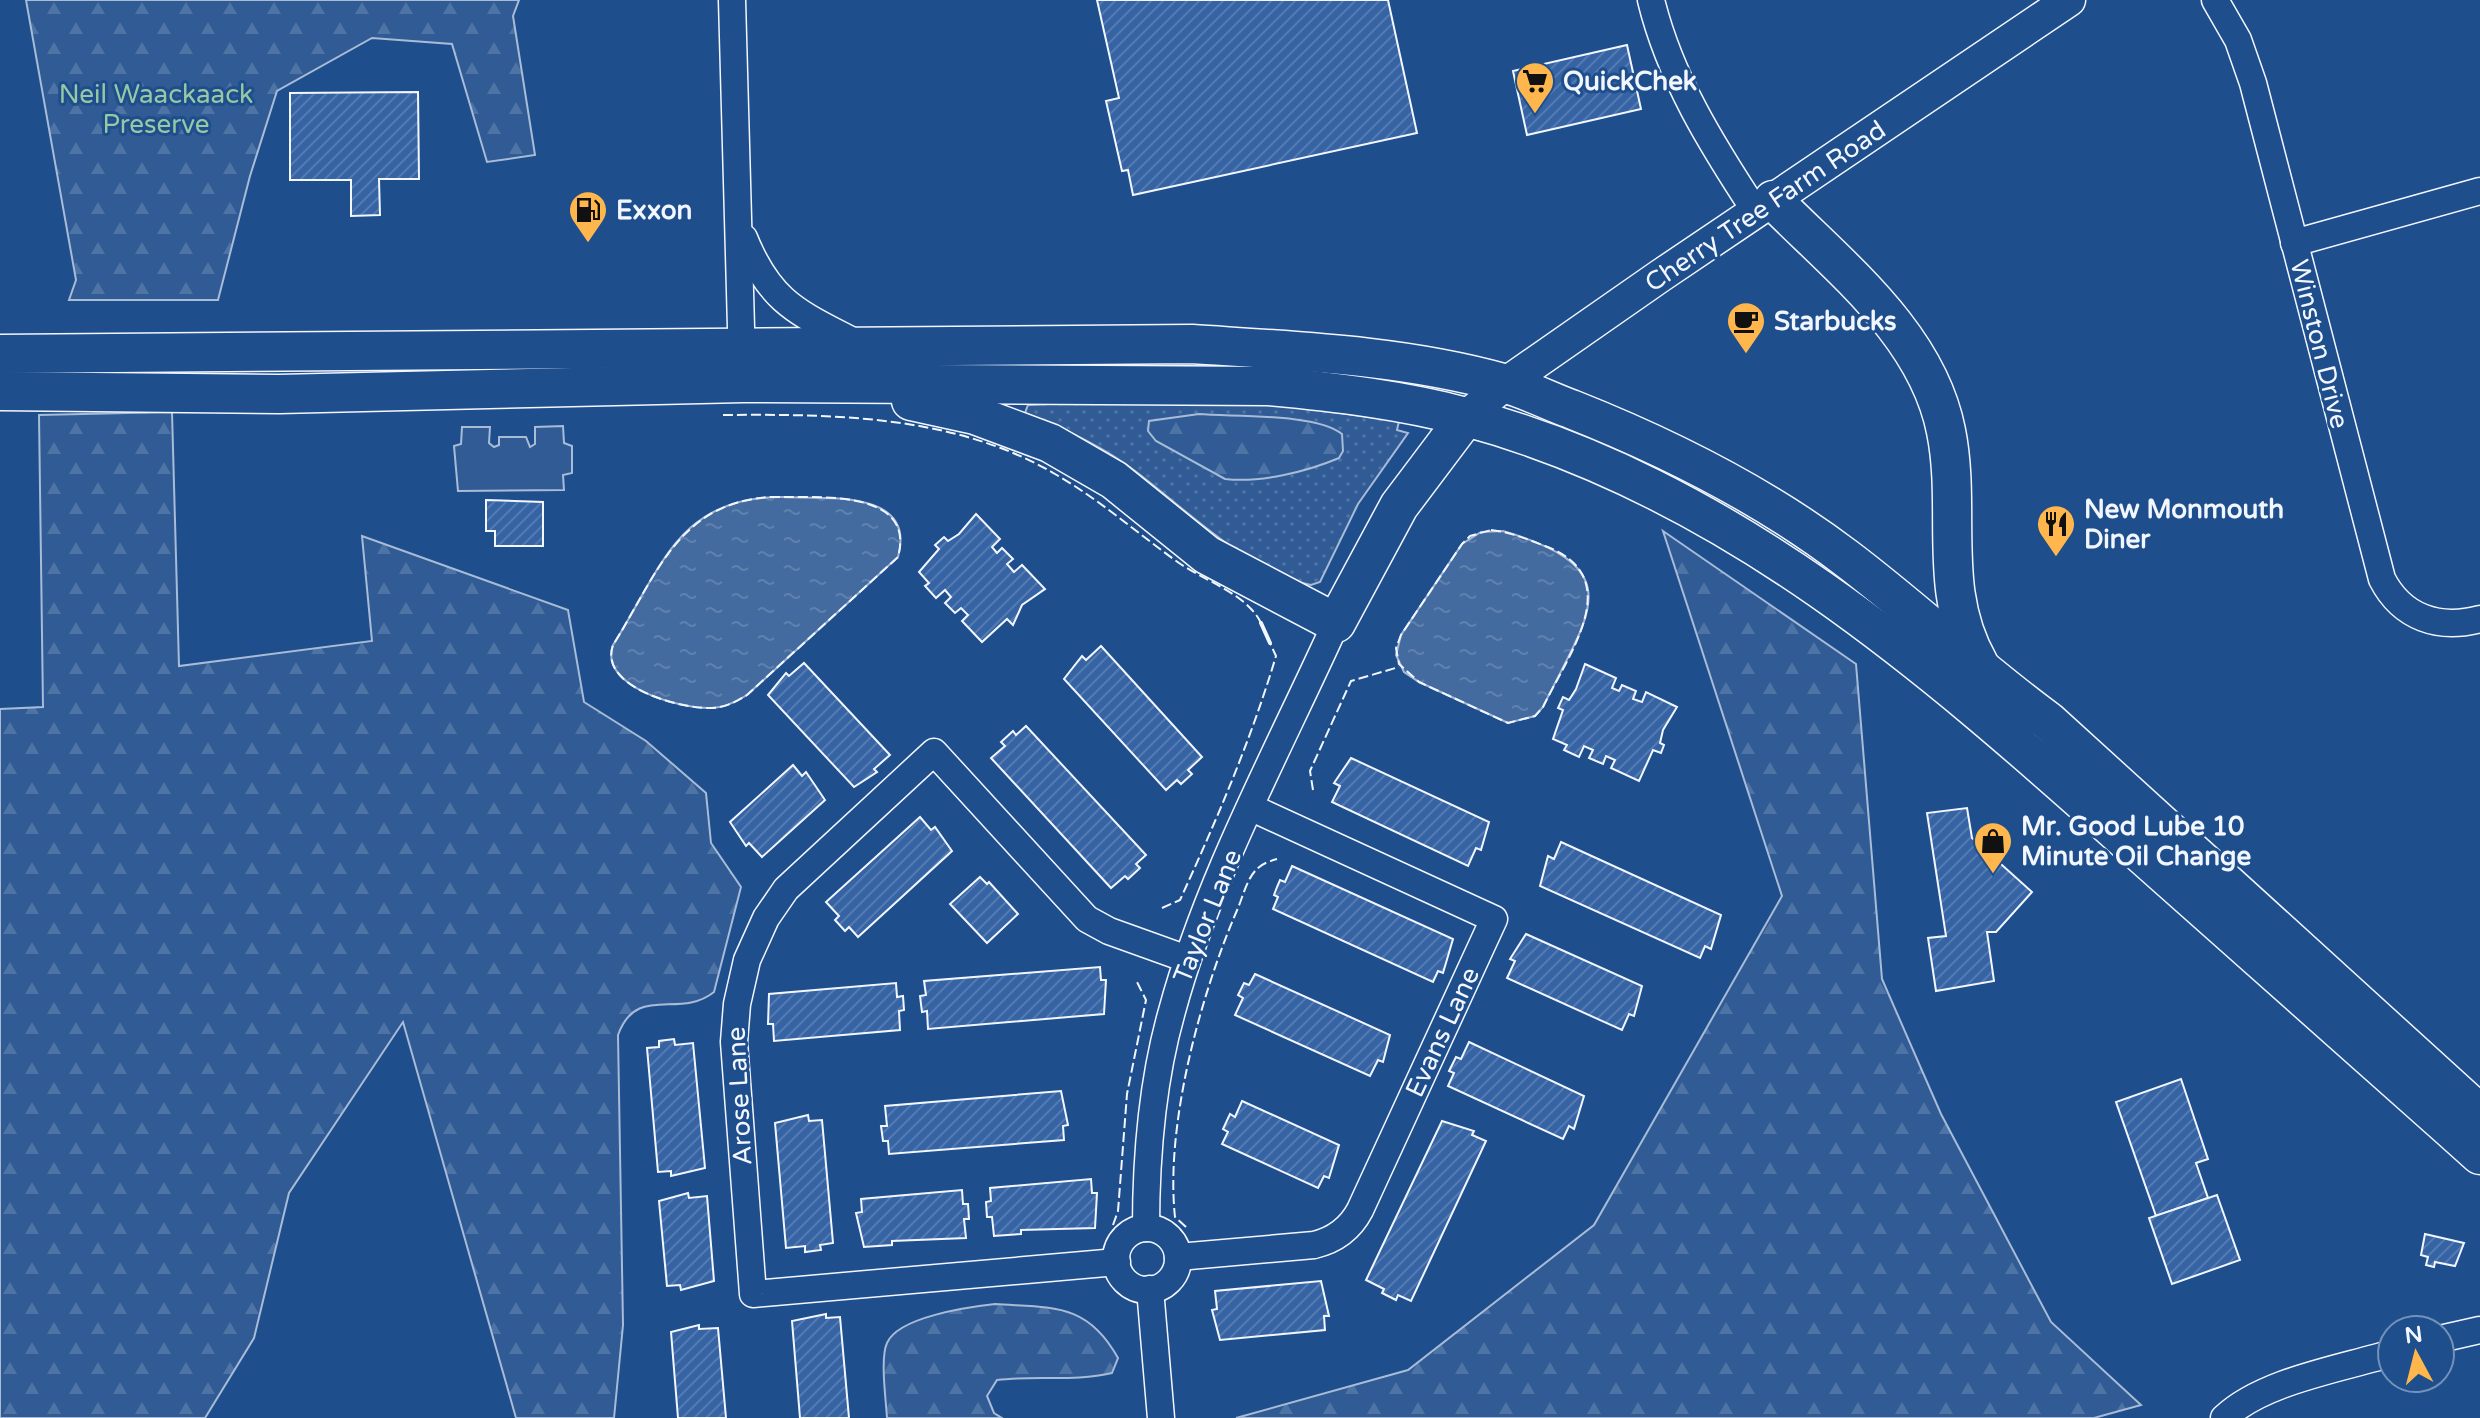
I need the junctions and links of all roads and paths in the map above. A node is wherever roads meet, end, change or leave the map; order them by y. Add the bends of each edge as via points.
1 (732, 0) edge
2 (1651, 0) edge
3 (2069, 0) edge
4 (2215, 0) edge
5 (2480, 191) edge
6 (1764, 206) junction
7 (738, 224) junction
8 (2294, 243) junction
9 (860, 345) junction
10 (0, 354) edge
11 (742, 365) junction
12 (830, 384) junction
13 (1505, 384) junction
14 (0, 391) edge
15 (1466, 417) junction
16 (2480, 619) edge
17 (1336, 623) junction
18 (1987, 676) junction
19 (1252, 808) junction
20 (1187, 959) junction
21 (2480, 1114) edge
22 (2480, 1155) edge
23 (1146, 1228) junction
24 (1178, 1257) junction
25 (1117, 1262) junction
26 (1150, 1289) junction
27 (2480, 1330) edge
28 (2456, 1335) edge
29 (2376, 1358) edge
30 (1161, 1418) edge
31 (2224, 1418) edge

1 - 7 street
2 - 6 street via 1690,105
3 - 6 main road, Cherry Tree Farm Road
4 - 8 street, Winston Drive via 2238,40 2253,83
5 - 8 street
6 - 13 main road, Cherry Tree Farm Road
6 - 18 highway via 1902,334 1933,385 1947,435 1954,601
7 - 9 street via 753,260 779,298
7 - 11 street
8 - 16 street, Winston Drive via 2382,579 2404,609 2425,620
9 - 11 highway
9 - 13 highway via 1192,344 1320,353
10 - 11 highway
11 - 12 highway
11 - 14 highway via 282,394
12 - 15 highway via 1269,386 1333,392
12 - 17 highway via 975,415 1050,443 1114,480 1207,555
13 - 15 main road, Cherry Tree Farm Road
13 - 18 highway via 1622,429 1741,490 1845,557
15 - 17 highway via 1399,506
15 - 22 highway via 1572,454 1703,514 1783,561 1879,630 1999,727
17 - 19 street, Taylor Lane
18 - 21 highway via 2048,721
19 - 20 street, Taylor Lane
19 - 24 street, Evans Lane via 1494,919 1349,1227 1314,1245
20 - 23 street, Taylor Lane via 1154,1101
20 - 25 street, Arose Lane via 1087,919 934,752 786,889 753,946 739,989 735,1085 753,1294
23 - 24 street via 1172,1239
23 - 25 street via 1121,1243
24 - 26 street via 1173,1275
25 - 26 street via 1124,1280
26 - 30 street
27 - 28 street
29 - 31 street via 2264,1392

